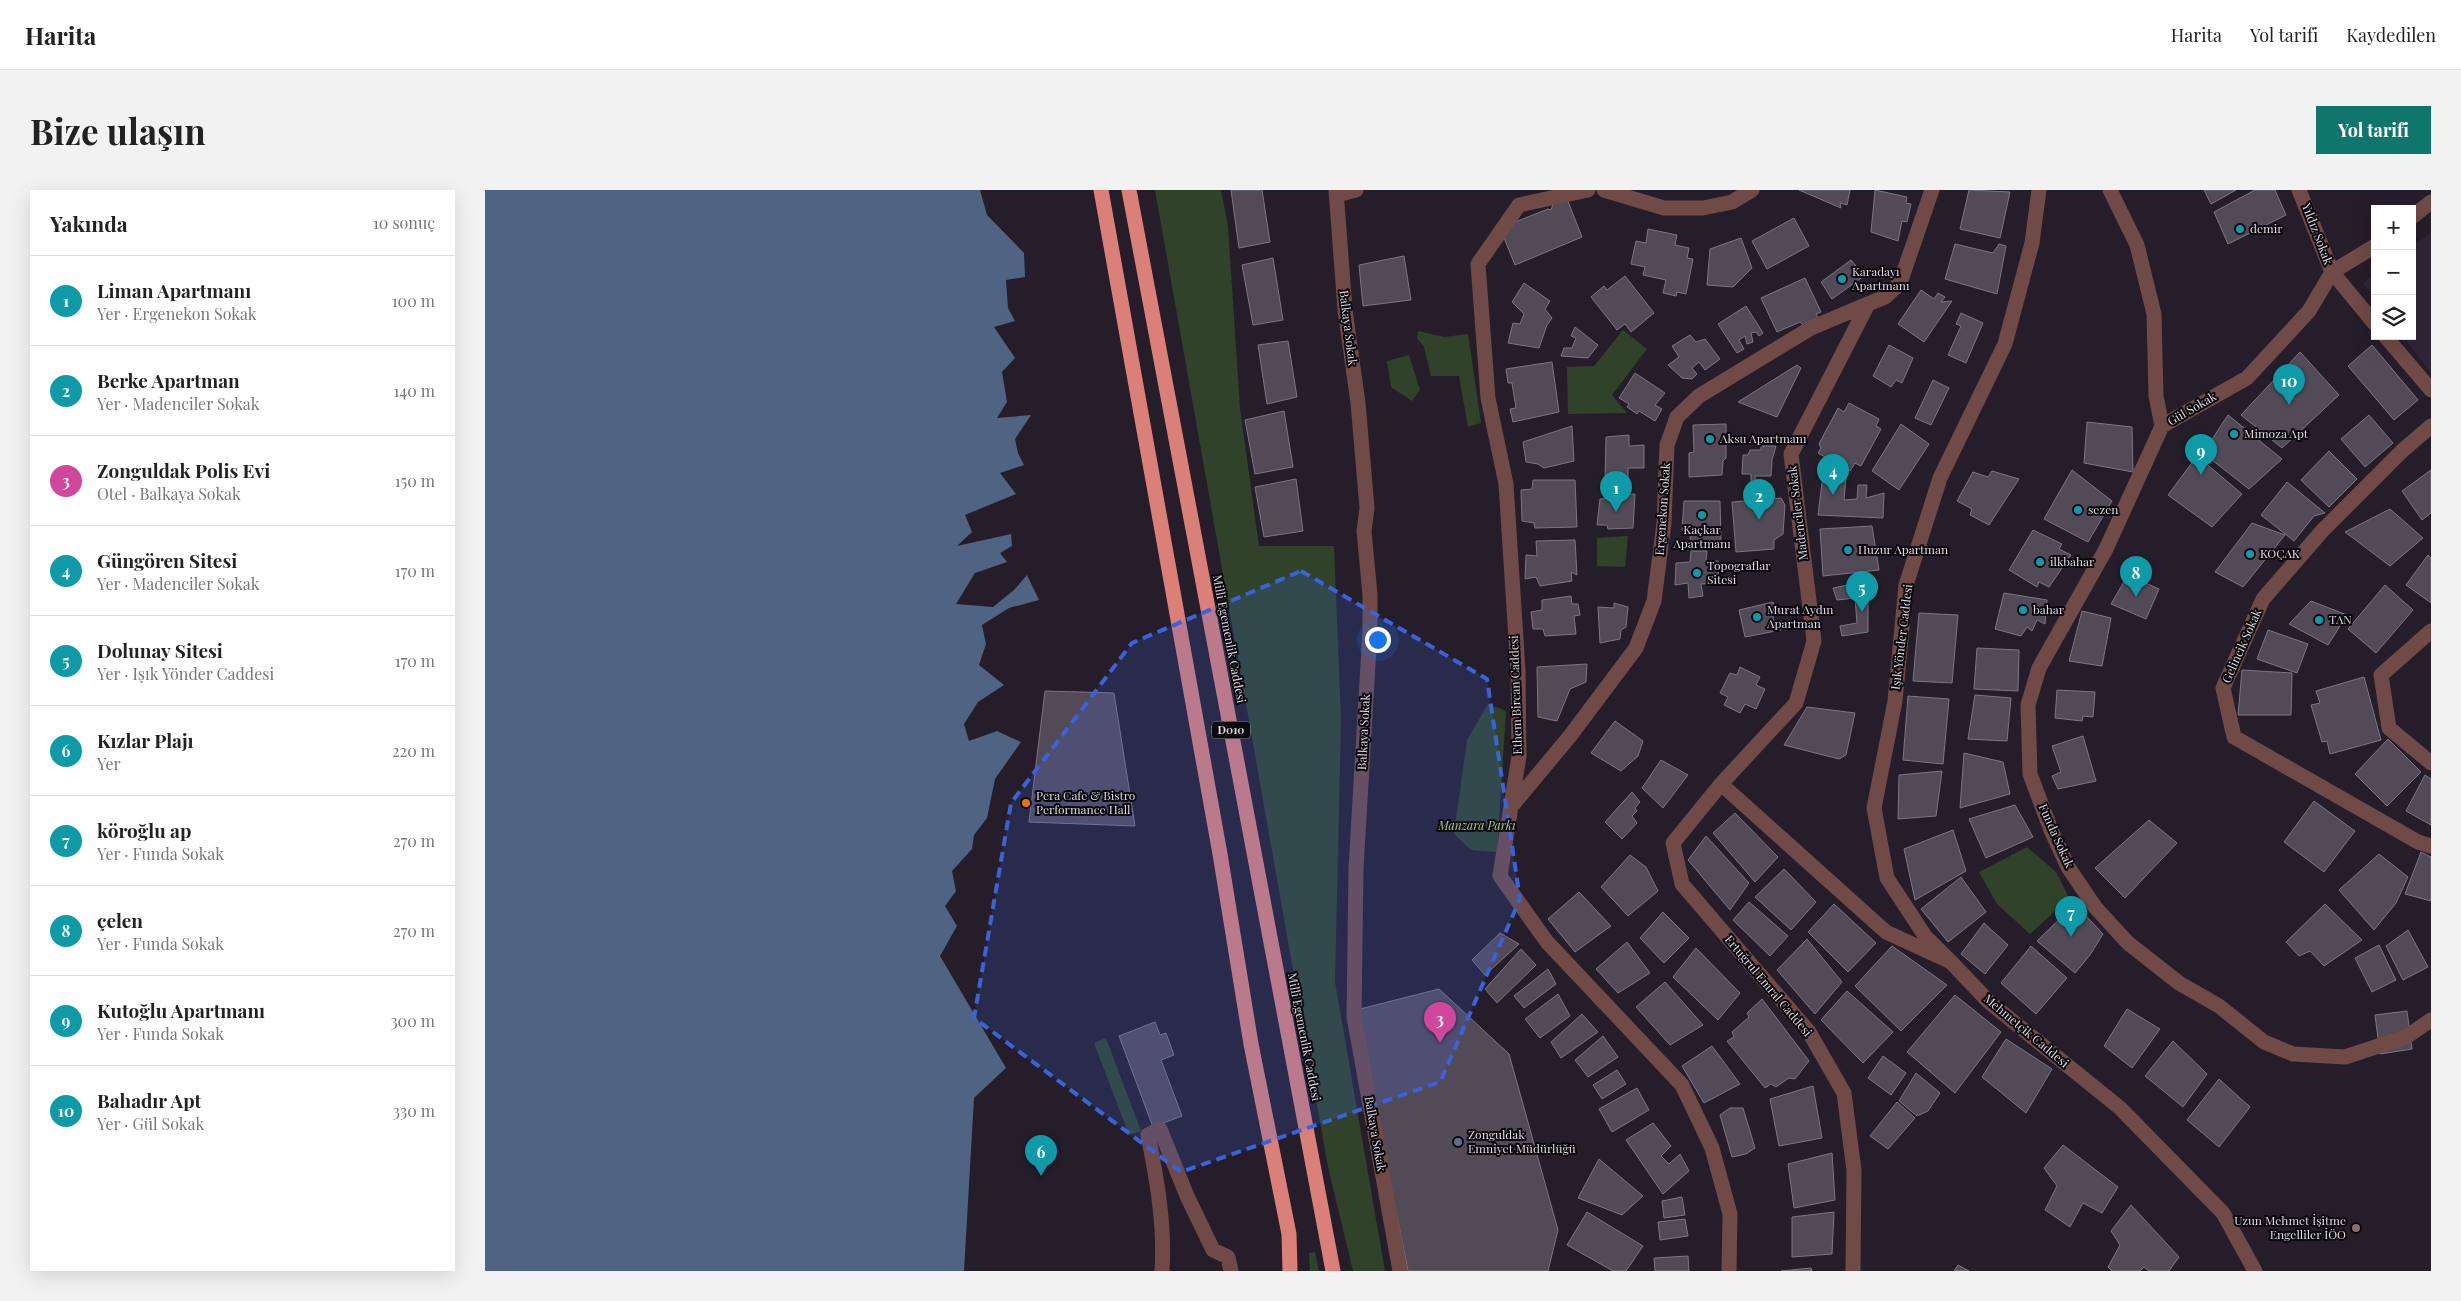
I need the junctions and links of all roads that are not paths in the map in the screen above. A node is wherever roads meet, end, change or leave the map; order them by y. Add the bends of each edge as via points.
1 (1101, 190) edge
2 (1129, 190) edge
3 (1356, 190) edge
4 (1588, 190) edge
5 (1609, 190) edge
6 (1752, 190) edge
7 (1931, 190) edge
8 (2039, 190) edge
9 (2110, 190) edge
10 (2299, 190) edge
11 (1337, 193) edge
12 (2431, 202) edge
13 (2416, 214) edge
14 (2371, 248) edge
15 (2332, 272) junction
16 (1868, 304) junction
17 (2371, 319) edge
18 (2388, 340) edge
19 (2431, 390) edge
20 (2163, 426) junction
21 (2431, 426) edge
22 (2431, 630) edge
23 (2431, 763) edge
24 (1721, 784) junction
25 (1510, 808) junction
26 (2431, 846) edge
27 (1951, 962) junction
28 (2431, 1020) edge
29 (1162, 1271) edge
30 (1231, 1271) edge
31 (1290, 1271) edge
32 (1333, 1271) edge
33 (1400, 1271) edge
34 (1729, 1271) edge
35 (1853, 1271) edge
36 (2255, 1271) edge

1 - 31 highway, D010 via 1251,1044 1289,1234
2 - 32 highway, Milli Egemenlik Caddesi / D010
3 - 11 street
4 - 25 street, Ethem Bircan Caddesi via 1519,205 1478,264 1488,398 1506,484 1518,670 1519,756
5 - 6 street via 1663,208 1703,208 1731,202
7 - 16 street via 1899,283 1885,297
8 - 27 street, Işık Yönder Caddesi via 2033,243 2005,344 1940,478 1907,585 1895,701 1874,808 1887,878 1925,936
9 - 20 street, Gül Sokak via 2137,245 2154,314 2156,396
10 - 15 street, Yıldız Sokak
11 - 33 street, Balkaya Sokak via 1345,310 1358,403 1367,508 1364,531 1370,595 1356,868 1354,1017
12 - 13 street
14 - 15 street, Gül Sokak
15 - 17 street, Yıldız Sokak
15 - 20 street, Gül Sokak via 2309,311 2247,378
16 - 24 street, Madenciler Sokak via 1791,454 1814,641 1796,703
16 - 25 street, Ergenekon Sokak via 1811,328 1699,396 1677,417 1667,445 1665,523 1654,601 1636,648 1570,736
18 - 19 street
20 - 28 street, Funda Sokak via 2105,549 2039,668 2028,705 2030,774 2051,830 2068,867 2095,907 2128,943 2179,983 2219,1006 2264,1042 2293,1054 2345,1057 2406,1037
21 - 26 street, Gelincik Sokak via 2323,530 2263,598 2223,688 2234,737 2418,842
22 - 23 street via 2381,674 2389,728
24 - 27 street, Mehmetçik Caddesi via 1886,932
24 - 35 street, Ertuğrul Emral Caddesi via 1673,843 1682,884 1809,1032 1844,1093 1854,1170
25 - 34 street, Ethem Bircan Caddesi via 1500,876 1547,942 1682,1084 1712,1148 1730,1214
27 - 36 street, Mehmetçik Caddesi via 1989,1002 2120,1108 2223,1213
29 - 30 street via 1164,1250 1159,1191 1148,1135 1160,1130 1213,1250 1228,1257

